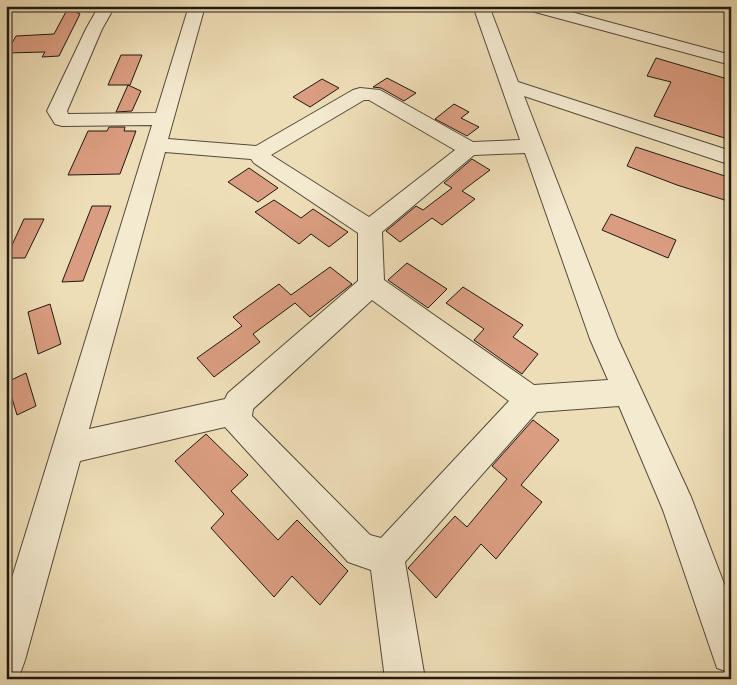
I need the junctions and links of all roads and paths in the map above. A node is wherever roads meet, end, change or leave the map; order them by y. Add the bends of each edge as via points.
1 (107, 6) edge
2 (197, 6) edge
3 (482, 6) edge
4 (530, 6) edge
5 (731, 60) edge
6 (511, 86) junction
7 (164, 119) junction
8 (157, 145) junction
9 (533, 146) junction
10 (469, 149) junction
11 (261, 153) junction
12 (731, 158) edge
13 (370, 229) junction
14 (371, 285) junction
15 (627, 392) junction
16 (530, 399) junction
17 (238, 410) junction
18 (68, 449) junction
19 (387, 556) junction
20 (731, 654) edge
21 (6, 660) edge
22 (405, 679) edge

1 - 7 street via 57,111 62,120
2 - 7 street
3 - 6 street
4 - 5 street
6 - 9 street
6 - 12 street
7 - 8 street
8 - 11 street
8 - 18 street
9 - 10 street
9 - 15 street via 604,339
10 - 11 street via 373,94 360,94
10 - 13 street
11 - 13 street via 261,158
13 - 14 street
14 - 16 street
14 - 17 street via 238,403
15 - 16 street
15 - 20 street via 679,510
16 - 19 street
17 - 18 street
17 - 19 street via 236,421 360,550
18 - 21 street
19 - 22 street

